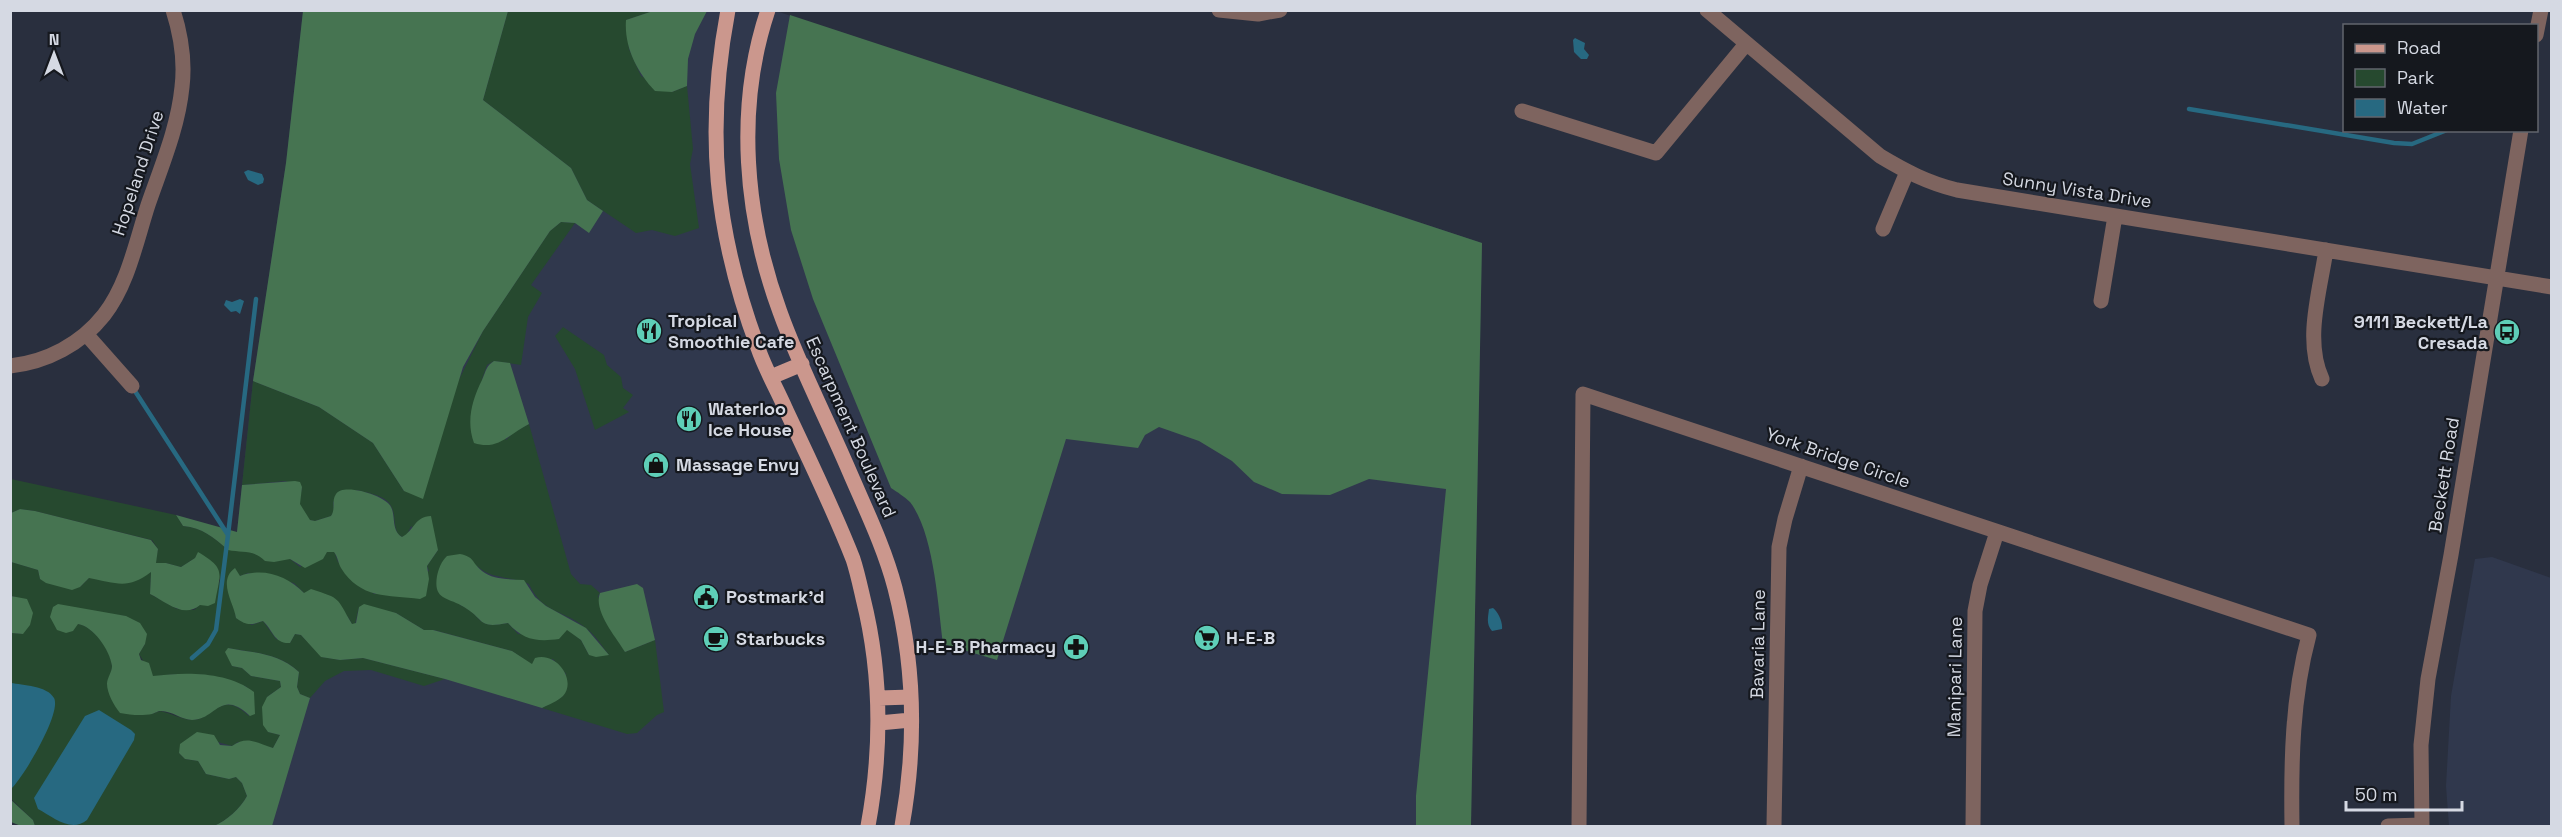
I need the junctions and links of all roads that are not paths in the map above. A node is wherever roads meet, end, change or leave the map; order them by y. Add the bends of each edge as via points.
1 (173, 10) edge
2 (728, 10) edge
3 (768, 10) edge
4 (1219, 10) edge
5 (1280, 10) edge
6 (1707, 10) edge
7 (2541, 10) edge
8 (2538, 25) edge
9 (1746, 45) junction
10 (1522, 111) dead end
11 (2521, 132) edge
12 (1906, 172) junction
13 (2115, 216) junction
14 (1883, 230) dead end
15 (2326, 250) junction
16 (2496, 278) junction
17 (2552, 287) edge
18 (2101, 301) dead end
19 (86, 334) junction
20 (802, 364) junction
21 (10, 366) edge
22 (771, 377) junction
23 (2322, 379) dead end
24 (132, 386) dead end
25 (1801, 466) junction
26 (1997, 532) junction
27 (911, 696) junction
28 (879, 698) junction
29 (911, 720) junction
30 (879, 723) junction
31 (868, 826) edge
32 (902, 826) edge
33 (1579, 826) edge
34 (1774, 826) edge
35 (1973, 826) edge
36 (2292, 826) edge
37 (2388, 826) edge
38 (2422, 826) edge

1 - 19 street, Hopeland Drive via 183,59 175,123 120,289
2 - 22 main road via 715,111 721,219 758,349
3 - 20 main road, Escarpment Boulevard via 757,42 751,82 749,173 765,267
4 - 5 street via 1258,14
6 - 9 street, Sunny Vista Drive
7 - 8 street
9 - 10 street via 1656,153
9 - 12 street, Sunny Vista Drive via 1880,156
11 - 16 street, Beckett Road
12 - 13 street, Sunny Vista Drive via 1957,190
12 - 14 street
13 - 15 street, Sunny Vista Drive
13 - 18 street
15 - 16 street, Sunny Vista Drive
15 - 23 street via 2313,340 2315,363
16 - 17 street, Sunny Vista Drive
16 - 38 street, Beckett Road via 2428,679 2421,745
19 - 21 street, Hopeland Drive via 53,354
19 - 24 street
20 - 22 main road
20 - 27 main road, Escarpment Boulevard via 880,544 903,624
22 - 28 main road via 854,561 870,626
25 - 26 street, York Bridge Circle
25 - 33 street, York Bridge Circle via 1583,394
25 - 34 street, Bavaria Lane via 1779,547
26 - 35 street, Manipari Lane via 1975,611
26 - 36 street, York Bridge Circle via 2309,635 2294,725
27 - 28 main road
27 - 29 main road, Escarpment Boulevard
28 - 30 main road
29 - 30 main road
29 - 32 main road, Escarpment Boulevard
30 - 31 main road via 879,753
37 - 38 street

